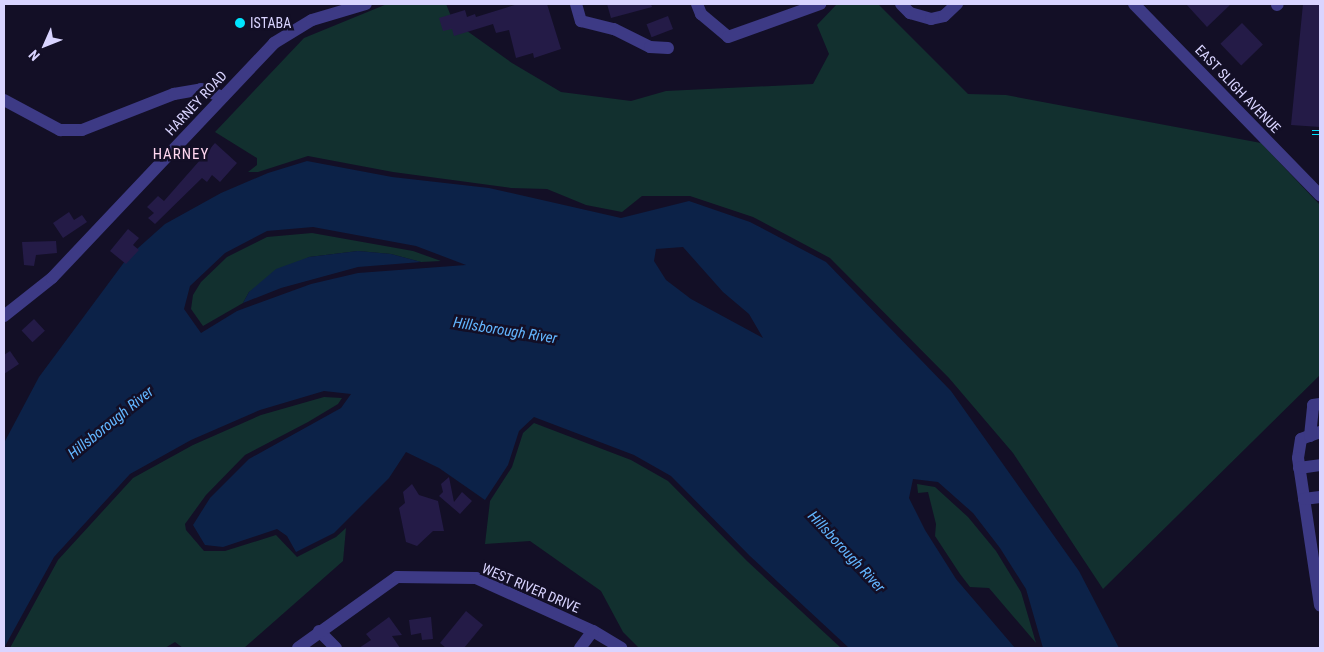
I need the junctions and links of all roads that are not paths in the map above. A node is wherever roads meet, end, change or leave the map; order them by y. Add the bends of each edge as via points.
1 (366, 4) edge
2 (576, 4) edge
3 (698, 4) edge
4 (820, 4) edge
5 (901, 4) edge
6 (957, 4) edge
7 (1134, 4) edge
8 (668, 48) dead end
9 (223, 97) junction
10 (4, 100) edge
11 (1320, 195) edge
12 (4, 316) edge
13 (1320, 404) edge
14 (1315, 434) edge
15 (1320, 465) edge
16 (1299, 468) junction
17 (1320, 497) edge
18 (1304, 499) junction
19 (1317, 562) edge
20 (1320, 605) edge
21 (319, 631) junction
22 (593, 631) junction
23 (298, 648) edge
24 (336, 648) edge
25 (580, 648) edge
26 (621, 648) edge

1 - 9 street, HARNEY ROAD via 312,20 274,44
2 - 8 street via 581,21 614,29 650,47
3 - 4 street via 701,14 728,37
5 - 6 street via 910,13 931,20 944,16
7 - 11 street, EAST SLIGH AVENUE
9 - 10 street via 201,89 174,94 82,130 60,130
9 - 12 street, HARNEY ROAD via 52,278
13 - 14 street via 1312,405
14 - 16 street via 1302,439
15 - 16 street
16 - 18 street
17 - 18 street
18 - 19 street
19 - 20 street
21 - 22 street, WEST RIVER DRIVE via 397,577 476,578
21 - 23 street, WEST RIVER DRIVE
21 - 24 street
22 - 25 street
22 - 26 street, WEST RIVER DRIVE

